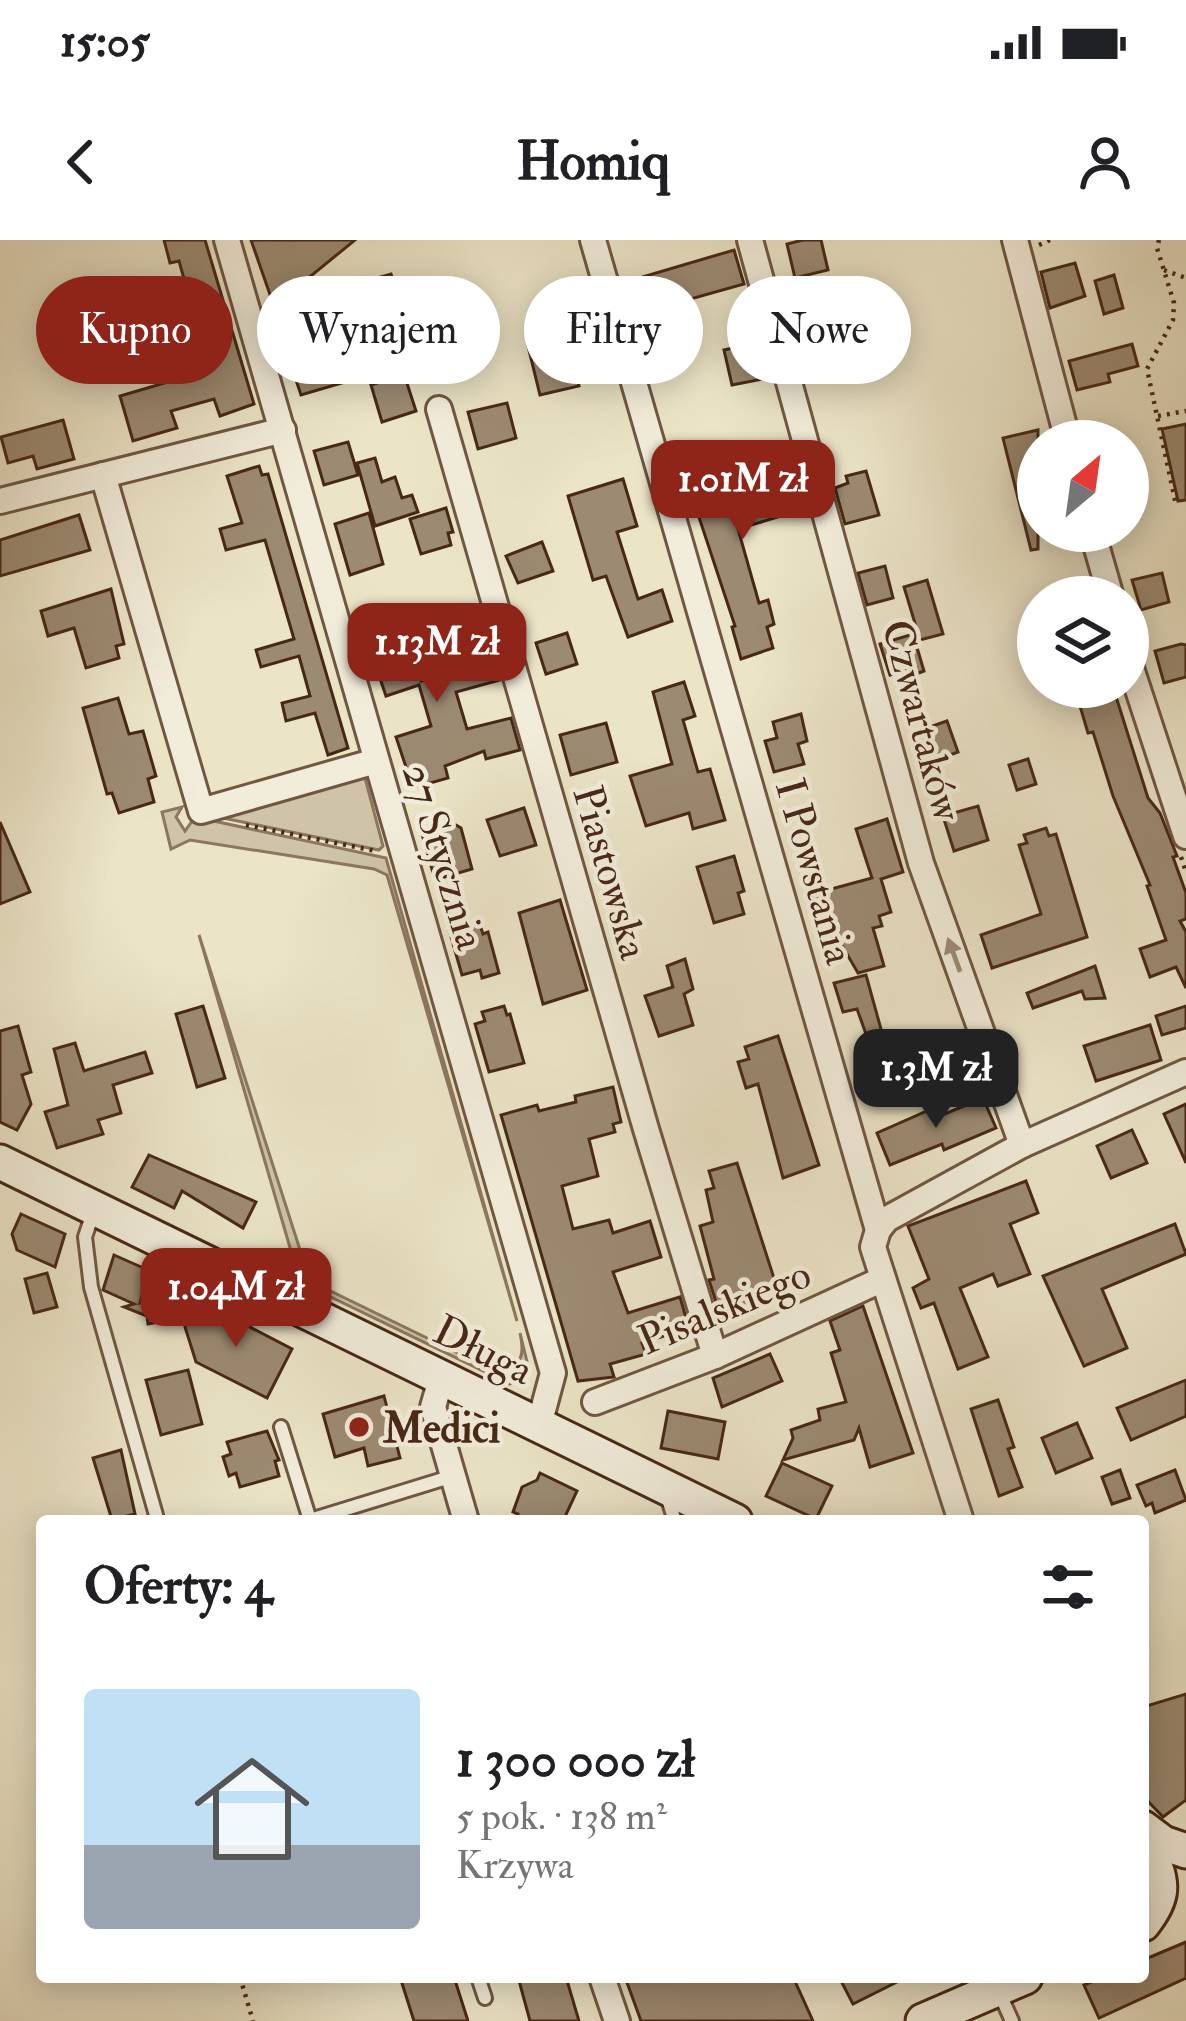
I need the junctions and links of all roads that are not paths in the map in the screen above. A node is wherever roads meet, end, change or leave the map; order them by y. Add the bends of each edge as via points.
1 (227, 240) edge
2 (593, 240) edge
3 (750, 240) edge
4 (1015, 240) edge
5 (440, 409) dead end
6 (1062, 420) edge
7 (283, 430) junction
8 (104, 475) junction
9 (0, 501) edge
10 (1144, 708) edge
11 (376, 761) junction
12 (1186, 836) edge
13 (1186, 1072) edge
14 (1022, 1145) junction
15 (0, 1162) edge
16 (95, 1209) junction
17 (878, 1230) junction
18 (883, 1280) junction
19 (716, 1356) junction
20 (441, 1379) junction
21 (595, 1402) dead end
22 (539, 1425) junction
23 (281, 1427) dead end
24 (453, 1476) junction
25 (664, 1486) junction
26 (156, 1515) dead end
27 (308, 1515) edge
28 (326, 1515) edge
29 (464, 1515) edge
30 (672, 1515) edge
31 (723, 1515) edge
32 (959, 1515) edge
33 (1149, 1842) edge
34 (1149, 1846) edge
35 (1149, 1851) edge
36 (1186, 1851) edge
37 (1186, 1879) edge
38 (1186, 1912) edge
39 (1149, 1918) edge
40 (1149, 1924) edge
41 (480, 1983) edge
42 (604, 1983) edge
43 (1011, 1983) edge
44 (485, 1998) dead end
45 (617, 2021) edge
46 (923, 2021) edge
47 (1012, 2021) edge

1 - 7 street, 27 Stycznia
2 - 17 street, I Powstania
14 -> 3 street, Czwartaków via 921,863
4 - 6 street
5 - 19 street, Piastowska
7 - 8 street
7 - 11 street, 27 Stycznia
8 - 9 street
8 - 11 street via 201,812
10 - 12 street
11 - 22 street, 27 Stycznia via 553,1372
13 - 14 street
14 - 17 street
15 - 16 street, Długa
16 - 20 street, Długa
16 - 26 lane via 85,1237 91,1286
17 - 18 street, I Powstania via 873,1247
18 - 19 street, Pisalskiego
18 - 32 street, I Powstania
19 - 21 street, Pisalskiego
20 - 22 street, Długa
20 - 24 street via 433,1407
22 - 25 street, Długa
23 - 27 lane
24 - 28 lane
24 - 29 street
25 - 30 lane
25 - 31 street, Długa
33 - 36 street
34 - 37 street
35 - 39 street via 1162,1881
38 - 40 street
41 - 44 lane
42 - 45 street
43 - 46 street
43 - 47 lane

